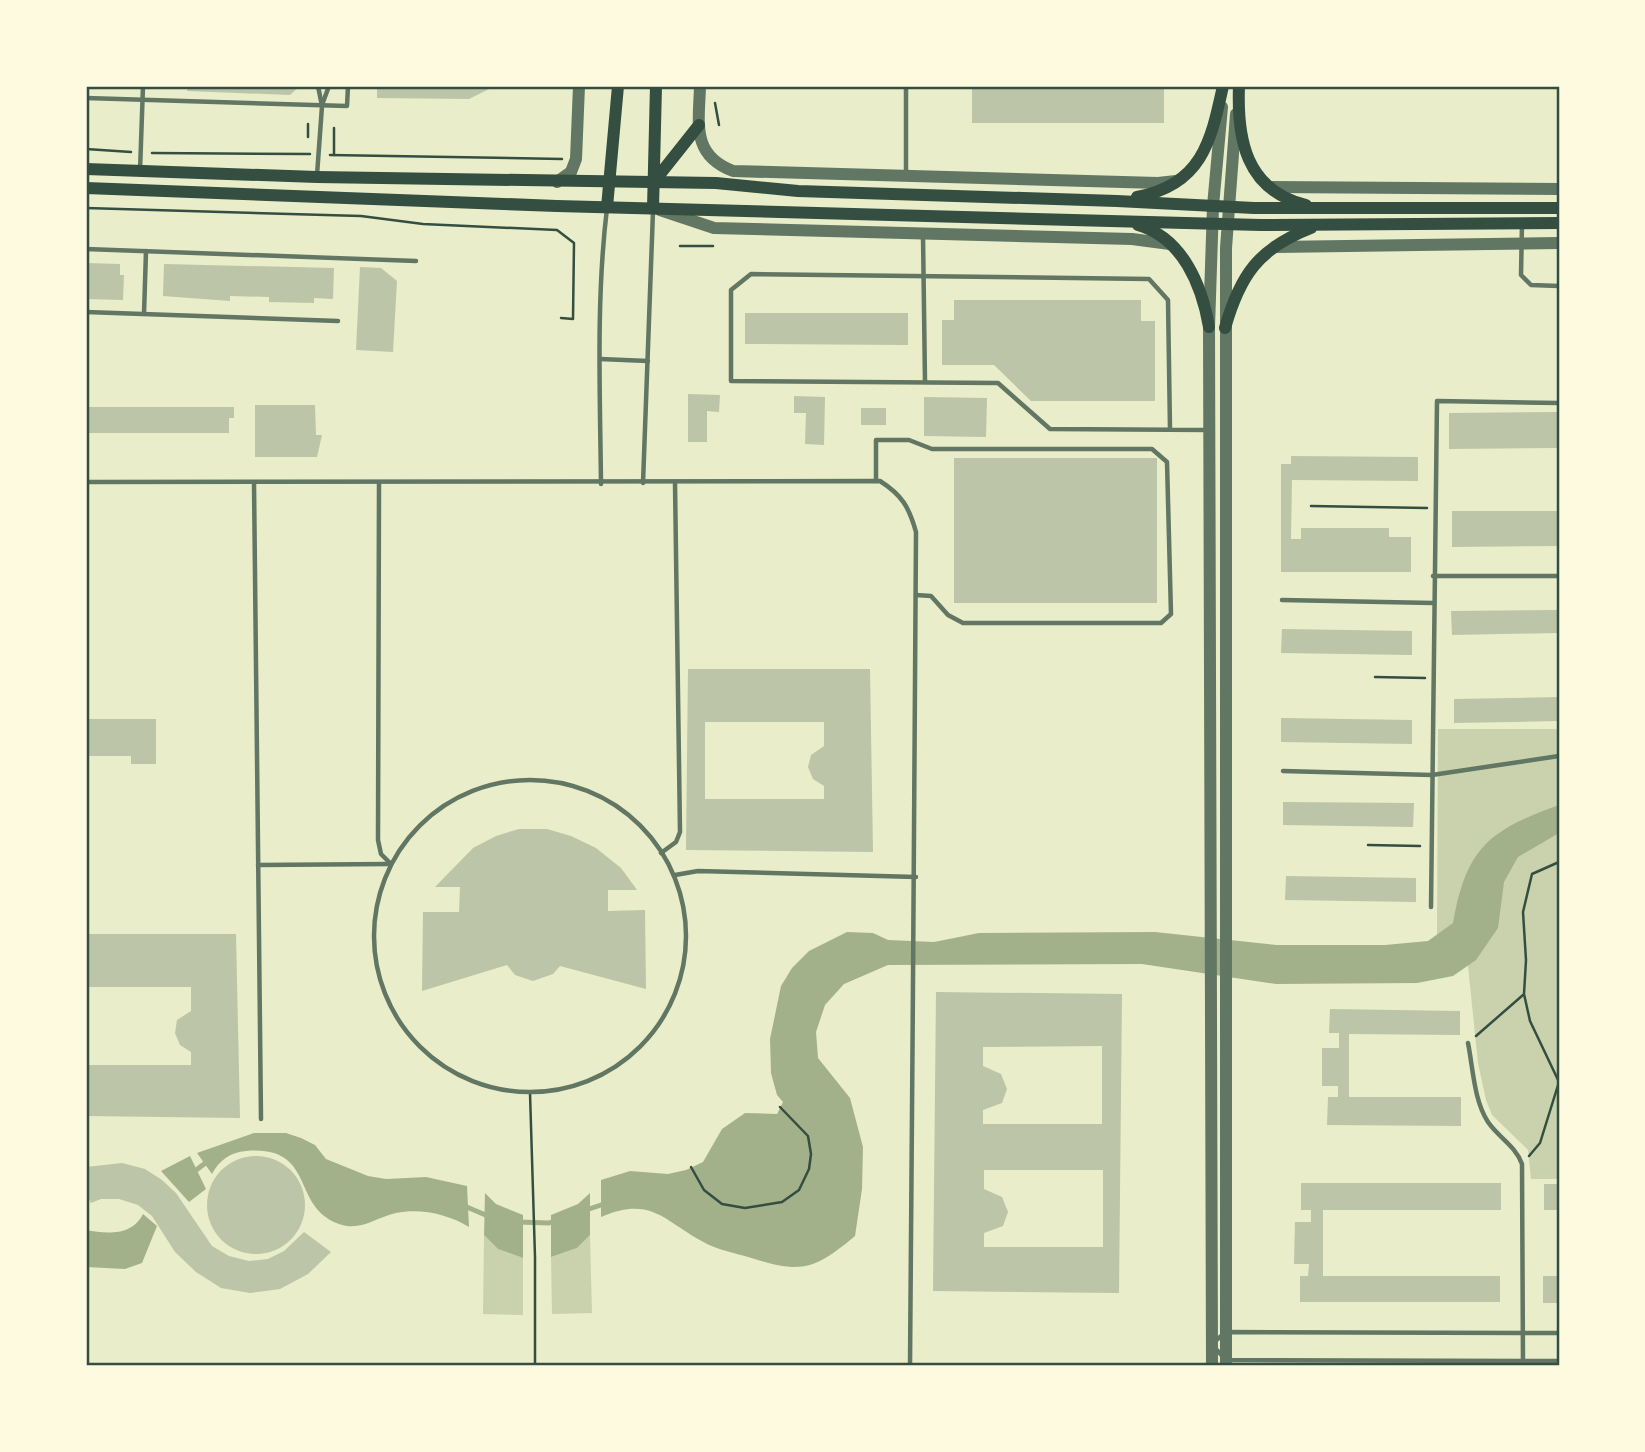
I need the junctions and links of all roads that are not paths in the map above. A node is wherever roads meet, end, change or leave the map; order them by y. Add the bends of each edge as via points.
1 (143, 86) edge
2 (318, 86) edge
3 (329, 86) edge
4 (348, 86) edge
5 (579, 86) edge
6 (618, 86) edge
7 (656, 86) edge
8 (700, 86) edge
9 (906, 86) edge
10 (1224, 86) edge
11 (1239, 86) edge
12 (86, 98) edge
13 (142, 99) junction
14 (322, 106) junction
15 (699, 125) junction
16 (86, 169) edge
17 (140, 172) junction
18 (317, 177) junction
19 (906, 178) junction
20 (1177, 181) junction
21 (557, 182) junction
22 (610, 183) junction
23 (653, 184) junction
24 (1271, 187) junction
25 (86, 188) edge
26 (1559, 188) edge
27 (1117, 201) junction
28 (1213, 206) junction
29 (607, 207) junction
30 (1227, 207) junction
31 (653, 208) junction
32 (1320, 208) junction
33 (1559, 208) edge
34 (1104, 219) junction
35 (1212, 223) junction
36 (1226, 223) junction
37 (1522, 223) junction
38 (1559, 223) edge
39 (1318, 225) junction
40 (923, 235) junction
41 (1522, 243) junction
42 (1559, 243) edge
43 (1170, 244) junction
44 (1275, 247) junction
45 (86, 249) edge
46 (146, 251) junction
47 (416, 261) dead end
48 (924, 276) junction
49 (1559, 286) edge
50 (86, 312) edge
51 (144, 314) junction
52 (338, 321) dead end
53 (1209, 327) junction
54 (1226, 328) junction
55 (600, 359) junction
56 (648, 361) junction
57 (925, 382) junction
58 (1559, 403) edge
59 (1170, 430) junction
60 (1211, 430) junction
61 (876, 481) junction
62 (86, 482) edge
63 (254, 483) junction
64 (379, 483) junction
65 (643, 483) junction
66 (675, 483) junction
67 (601, 484) junction
68 (1433, 576) junction
69 (1559, 576) edge
70 (916, 595) junction
71 (1282, 600) dead end
72 (1433, 603) junction
73 (1559, 756) edge
74 (1283, 771) dead end
75 (1432, 775) junction
76 (661, 853) junction
77 (258, 864) junction
78 (391, 864) junction
79 (675, 875) junction
80 (916, 877) junction
81 (1431, 907) dead end
82 (1219, 986) junction
83 (1468, 1043) road end
84 (261, 1119) dead end
85 (1226, 1332) junction
86 (1522, 1333) junction
87 (1559, 1333) edge
88 (1212, 1344) junction
89 (1559, 1361) edge
90 (1226, 1363) edge
91 (1291, 1363) edge
92 (1523, 1364) edge
93 (910, 1366) edge
94 (1212, 1366) edge

1 - 13 lane
2 - 14 lane
3 - 14 lane
4 - 14 lane via 347,106
5 - 21 street via 576,159 570,172
6 - 22 main road
7 - 23 main road
8 - 15 street
9 - 19 lane
10 - 20 main road via 1206,152 1195,168
10 - 28 street
11 - 24 main road via 1241,145 1258,175
11 - 30 street
12 - 13 lane
13 - 14 lane
13 - 17 lane
14 - 18 lane
15 - 19 street via 704,152 716,165 733,171
15 - 23 main road
16 - 17 main road
17 - 18 main road
18 - 21 main road
19 - 20 street
20 - 27 main road via 1152,194
21 - 22 main road
22 - 23 main road
22 - 29 main road
23 - 27 main road
23 - 31 main road
24 - 26 street
24 - 32 main road via 1298,203
25 - 29 main road
27 - 28 main road
28 - 30 main road
28 - 35 street
29 - 31 main road
29 - 55 lane
30 - 32 main road
30 - 36 street
31 - 34 main road
31 - 40 street via 713,228
31 - 56 lane
32 - 33 main road
34 - 35 main road
34 - 43 main road via 1150,228
35 - 36 main road
35 - 53 street
36 - 39 main road
36 - 54 street
37 - 38 main road
37 - 39 main road
37 - 41 lane
39 - 44 main road
40 - 43 street via 1132,239
40 - 48 lane
41 - 42 street
41 - 44 street
41 - 49 lane via 1521,275 1531,285
43 - 53 main road via 1196,277
44 - 54 main road via 1247,271
45 - 46 lane
46 - 47 lane
46 - 51 lane
48 - 57 lane
48 - 57 lane via 751,274 731,290 731,382
48 - 59 lane via 1149,279 1168,300
50 - 51 lane
51 - 52 lane
53 - 60 street
54 - 82 street via 1226,933
55 - 56 lane
55 - 67 lane
56 - 65 lane
57 - 59 lane via 998,383 1050,429
58 - 68 lane via 1437,401
59 - 60 lane
60 - 82 street via 1212,929
61 - 66 lane
61 - 70 lane via 899,493 910,508 916,532
61 - 70 lane via 876,440 909,440 932,449 1152,449 1167,462 1171,614 1161,623 963,623 948,615 931,596
62 - 63 lane
63 - 64 lane
63 - 77 lane
64 - 67 lane
64 - 78 lane via 378,840 381,854
65 - 66 lane
65 - 67 lane
66 - 76 lane via 680,832 676,842
68 - 69 lane
68 - 72 lane
70 - 80 lane
71 - 72 lane
72 - 75 lane
73 - 75 lane
74 - 75 lane
75 - 81 lane
76 - 78 lane via 648,832 608,800 561,782 509,781 460,796 418,826
76 - 79 lane
77 - 78 lane
77 - 84 lane
78 - 79 lane via 373,920 377,972 397,1020 432,1059 478,1084 530,1093 582,1084 627,1060 662,1022 682,976 686,938
79 - 80 lane via 698,871
80 - 93 lane
82 - 85 street
82 - 88 street
83 - 86 lane via 1481,1110 1517,1150 1522,1164
85 - 86 lane
85 - 88 lane
85 - 90 street
86 - 87 lane
86 - 92 lane
88 - 90 lane
88 - 94 street
89 - 92 lane
90 - 91 lane
91 - 92 lane

